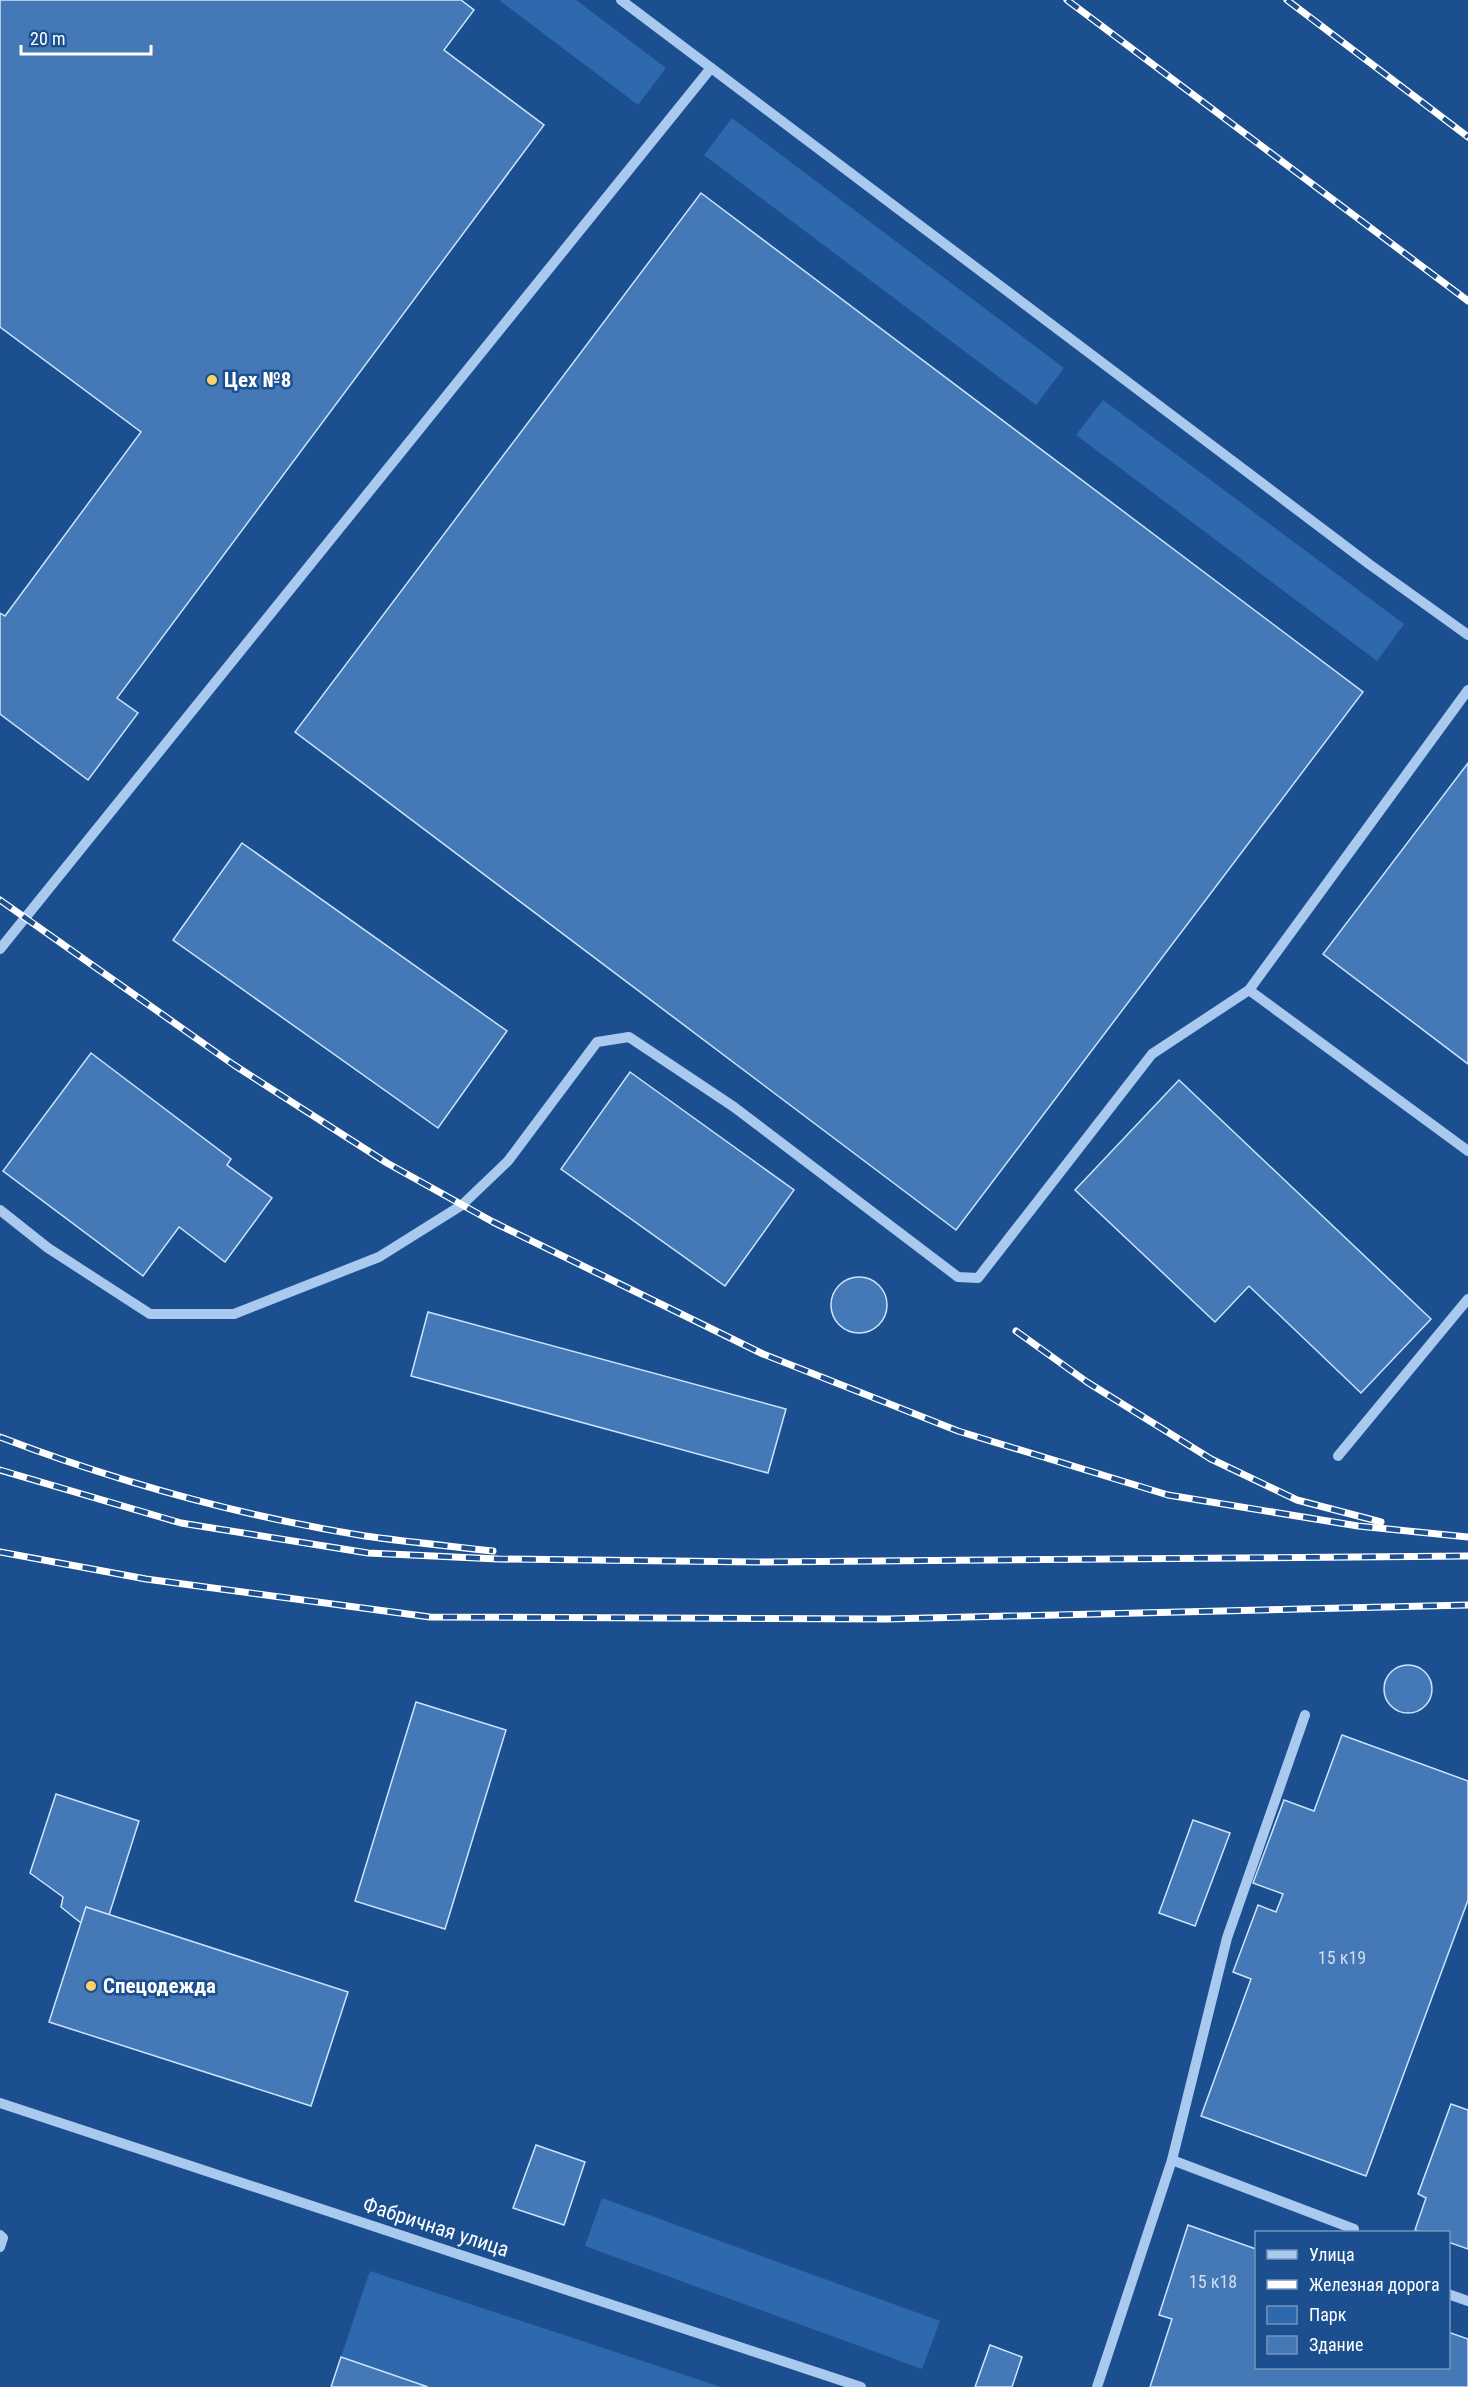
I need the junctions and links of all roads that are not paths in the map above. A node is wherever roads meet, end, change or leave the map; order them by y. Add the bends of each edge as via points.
1 (621, 0) edge
2 (711, 68) junction
3 (1468, 635) edge
4 (1468, 690) edge
5 (0, 949) edge
6 (1250, 990) junction
7 (1468, 1151) edge
8 (0, 1210) edge
9 (1468, 1299) edge
10 (1338, 1456) dead end
11 (1305, 1715) dead end
12 (1, 2106) edge
13 (1172, 2160) junction
14 (1353, 2231) edge
15 (0, 2235) edge
16 (0, 2247) edge
17 (1450, 2294) edge
18 (1468, 2301) edge
19 (861, 2387) edge
20 (1096, 2387) edge

1 - 2 street
2 - 3 street
2 - 5 street
4 - 6 street
6 - 7 street
6 - 8 street via 1152,1054 978,1278 958,1277 734,1107 629,1037 597,1042 508,1161 462,1205 379,1257 234,1314 150,1314 48,1248
9 - 10 street
11 - 13 street via 1227,1938
12 - 19 street, Фабричная улица
13 - 14 street
13 - 20 street
15 - 16 street
17 - 18 street

